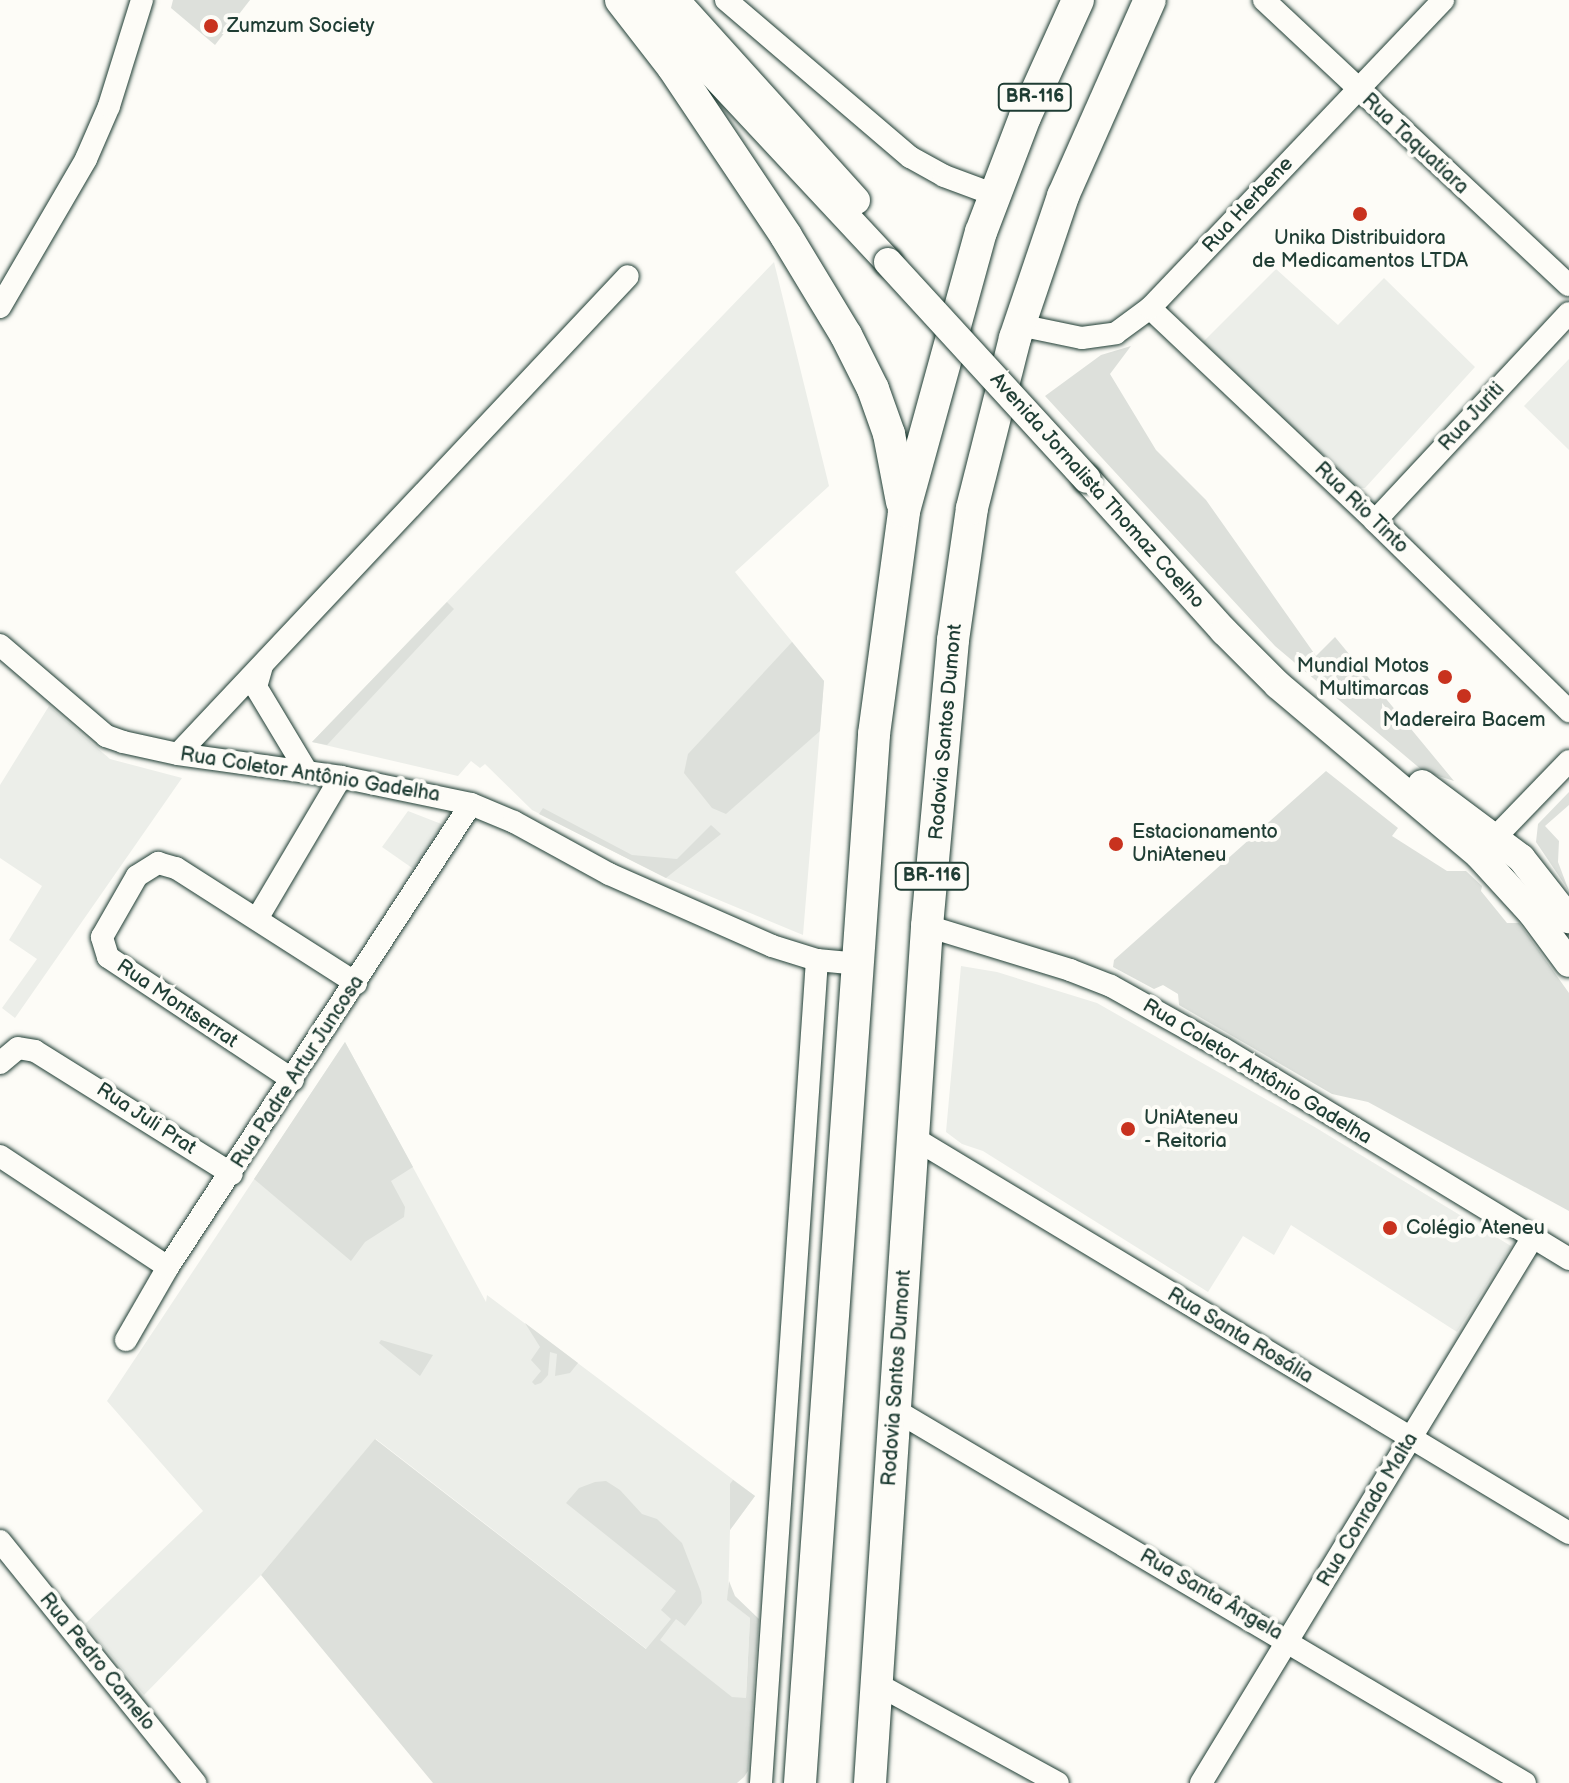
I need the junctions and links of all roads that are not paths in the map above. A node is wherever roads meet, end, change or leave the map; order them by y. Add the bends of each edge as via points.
1 (142, 0) edge
2 (621, 0) edge
3 (644, 0) edge
4 (675, 0) edge
5 (726, 0) edge
6 (1078, 0) edge
7 (1150, 0) edge
8 (1264, 0) edge
9 (1443, 0) edge
10 (1357, 90) junction
11 (995, 195) junction
12 (895, 256) junction
13 (628, 276) dead end
14 (1569, 285) edge
15 (0, 307) edge
16 (1150, 308) junction
17 (1569, 313) edge
18 (1019, 325) junction
19 (904, 511) junction
20 (1375, 521) junction
21 (0, 645) edge
22 (262, 665) junction
23 (1569, 711) edge
24 (178, 754) junction
25 (1569, 761) edge
26 (307, 772) junction
27 (341, 777) junction
28 (471, 804) junction
29 (1487, 846) junction
30 (257, 919) junction
31 (1569, 919) edge
32 (927, 926) junction
33 (817, 960) junction
34 (1569, 963) edge
35 (860, 964) junction
36 (356, 983) junction
37 (0, 1063) edge
38 (293, 1080) junction
39 (912, 1137) junction
40 (0, 1156) edge
41 (232, 1174) junction
42 (1533, 1237) junction
43 (1569, 1259) edge
44 (168, 1267) junction
45 (126, 1340) dead end
46 (895, 1410) junction
47 (1411, 1440) junction
48 (1569, 1533) edge
49 (0, 1541) edge
50 (1289, 1640) junction
51 (877, 1684) junction
52 (801, 1774) edge
53 (195, 1783) edge
54 (763, 1783) edge
55 (870, 1783) edge
56 (1058, 1783) edge
57 (1201, 1783) edge
58 (1525, 1783) edge

1 - 15 street via 109,106 86,159
2 - 19 highway via 673,67 846,335 889,434
3 - 12 main road, Avenida Jornalista Thomaz Coelho
4 - 12 main road, Avenida Jornalista Thomaz Coelho
5 - 11 street via 910,157
6 - 11 highway, BR-116
7 - 18 highway, Rodovia Santos Dumont / BR-116 via 1063,196
8 - 10 street, Rua Taquatiara
9 - 10 street, Rua Herbene
10 - 14 street, Rua Taquatiara
10 - 16 street, Rua Herbene
11 - 19 highway, BR-116 via 944,355
12 - 29 main road, Avenida Jornalista Thomaz Coelho via 1092,474 1296,679 1444,802
13 - 22 street
16 - 18 street, Rua Herbene via 1116,333 1082,338
16 - 20 street, Rua Rio Tinto
17 - 20 street, Rua Juriti
18 - 32 highway, Rodovia Santos Dumont / BR-116 via 972,508 953,640
19 - 35 highway, BR-116 via 874,734
20 - 23 street, Rua Rio Tinto
21 - 24 street, Rua Coletor Antônio Gadelha via 106,736
22 - 24 street
22 - 26 street via 256,687
24 - 26 street, Rua Coletor Antônio Gadelha
25 - 29 street
26 - 27 street, Rua Coletor Antônio Gadelha
27 - 28 street, Rua Coletor Antônio Gadelha
27 - 30 street
28 - 33 street, Rua Coletor Antônio Gadelha via 686,909
28 - 36 street, Rua Padre Artur Juncosa
29 - 31 main road, Avenida Jornalista Thomaz Coelho via 1534,871
29 - 34 main road, Avenida Jornalista Thomaz Coelho
30 - 36 street
30 - 38 street, Rua Montserrat via 158,863 137,876 108,924 102,948 119,967
32 - 39 highway, Rodovia Santos Dumont / BR-116
32 - 42 street, Rua Coletor Antônio Gadelha via 1111,986
33 - 35 street, Rua Coletor Antônio Gadelha
33 - 54 street
35 - 52 highway, BR-116
36 - 38 street, Rua Padre Artur Juncosa
37 - 41 street, Rua Juli Prat via 18,1048 35,1051
38 - 41 street, Rua Padre Artur Juncosa
39 - 46 highway, Rodovia Santos Dumont / BR-116
39 - 47 street, Rua Santa Rosália
40 - 44 street
41 - 44 street, Rua Padre Artur Juncosa
42 - 43 street, Rua Coletor Antônio Gadelha
42 - 47 street, Rua Conrado Malta
44 - 45 street, Rua Padre Artur Juncosa
46 - 50 street, Rua Santa Ângela
46 - 51 highway, Rodovia Santos Dumont / BR-116
47 - 48 street, Rua Santa Rosália
47 - 50 street, Rua Conrado Malta
49 - 53 street, Rua Pedro Camelo
50 - 57 street, Rua Conrado Malta
50 - 58 street, Rua Santa Ângela
51 - 55 highway, Rodovia Santos Dumont / BR-116
51 - 56 street
52 - 54 street

